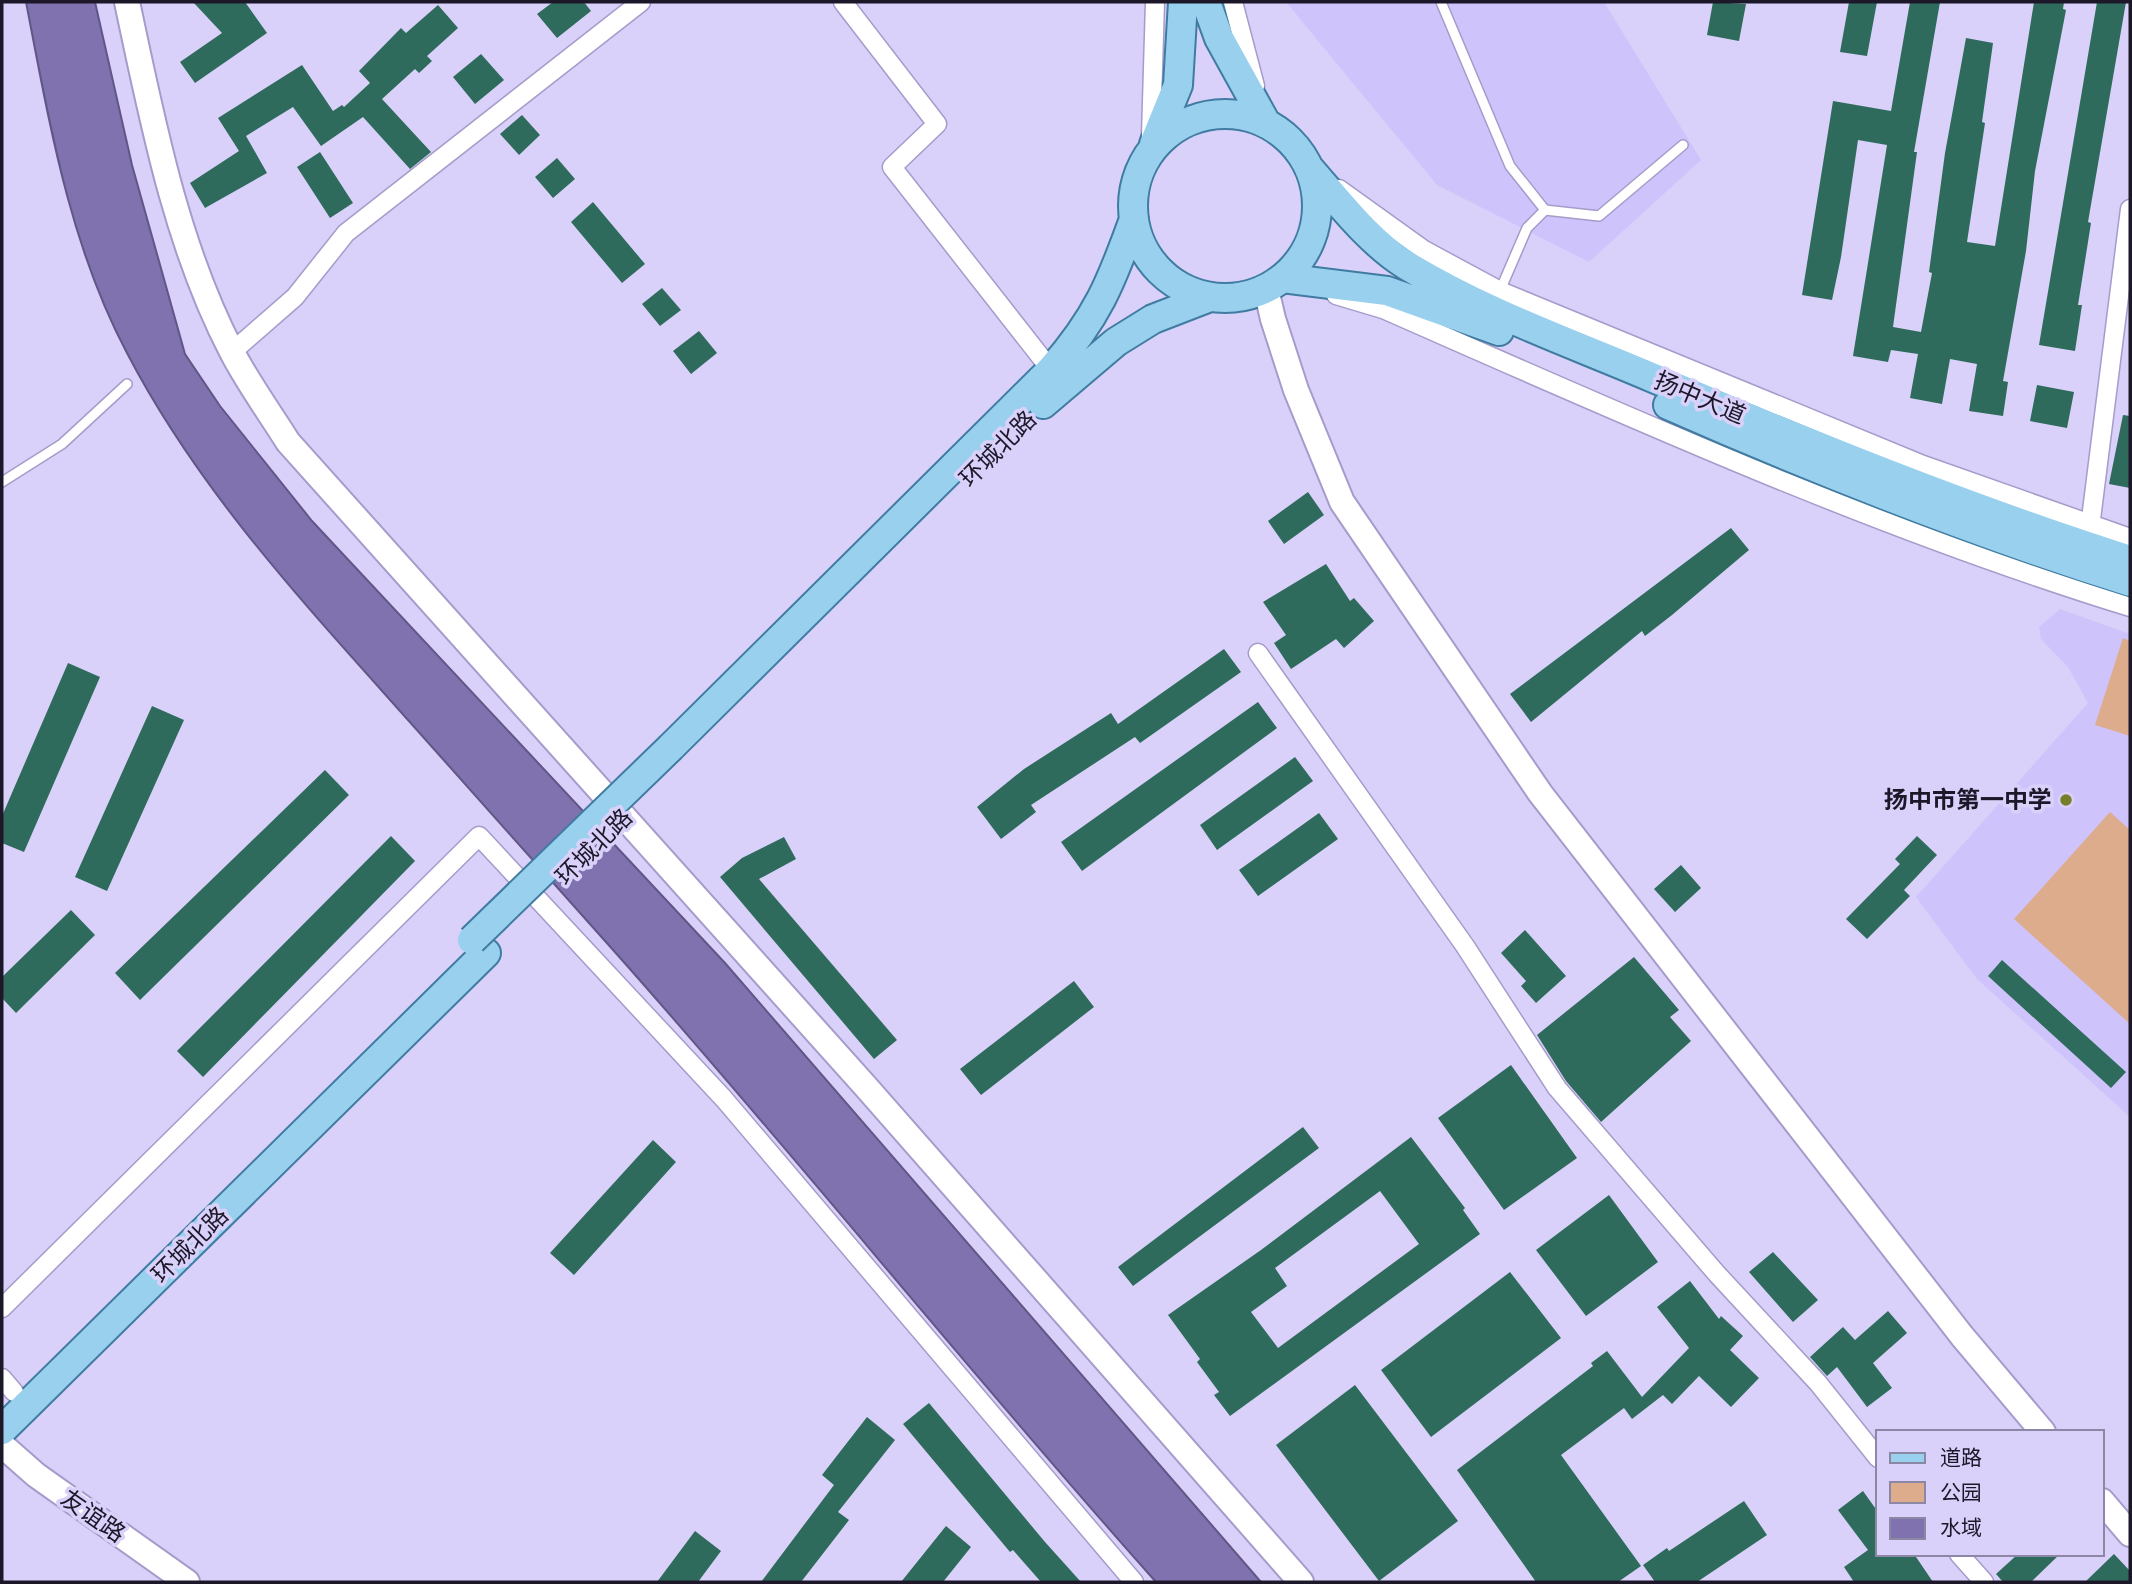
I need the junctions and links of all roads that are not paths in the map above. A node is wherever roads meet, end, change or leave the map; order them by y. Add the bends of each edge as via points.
1 (128, 2) edge
2 (640, 2) edge
3 (844, 2) edge
4 (1155, 2) edge
5 (1183, 2) edge
6 (1206, 2) edge
7 (1233, 2) edge
8 (1441, 2) edge
9 (1266, 123) junction
10 (1683, 145) dead end
11 (1150, 153) junction
12 (1310, 168) junction
13 (2130, 209) edge
14 (1545, 210) junction
15 (1134, 219) junction
16 (2128, 236) edge
17 (1274, 284) junction
18 (1210, 297) junction
19 (1496, 301) junction
20 (232, 352) junction
21 (1051, 370) junction
22 (127, 384) dead end
23 (2, 482) edge
24 (2088, 535) junction
25 (2130, 538) edge
26 (2130, 560) edge
27 (2130, 582) edge
28 (2130, 607) edge
29 (1258, 653) dead end
30 (677, 753) junction
31 (479, 946) junction
32 (2, 1308) edge
33 (6, 1391) edge
34 (2, 1430) edge
35 (2041, 1430) edge
36 (2, 1445) edge
37 (1876, 1456) edge
38 (2104, 1503) edge
39 (2130, 1534) edge
40 (1960, 1556) edge
41 (187, 1582) edge
42 (1134, 1582) edge
43 (1301, 1582) edge
44 (1984, 1582) edge

1 - 20 street via 187,244
2 - 20 street via 346,233 295,297
3 - 21 street via 937,124 892,167
4 - 11 street
5 - 11 main road via 1178,85
6 - 9 main road via 1224,48
7 - 9 street
8 - 14 lane via 1510,166
9 - 11 main road via 1246,116 1210,115 1177,128
9 - 12 main road via 1284,134
10 - 14 lane via 1598,216
11 - 15 main road via 1139,173
12 - 17 main road via 1318,209 1315,228 1302,256
12 - 19 main road, 扬中大道 via 1358,223 1404,264
13 - 16 street
14 - 19 lane via 1527,228
15 - 18 main road via 1138,238 1159,271 1174,283
15 - 21 main road, 环城北路 via 1109,290 1081,337
16 - 24 street
17 - 18 main road via 1239,297
17 - 27 main road, 扬中大道 via 1387,291 1488,326 1820,472 2021,548
17 - 28 street via 1383,309 1800,488 2013,571
17 - 35 street via 1273,319 1296,390 1342,502 1540,793 1962,1336
18 - 30 main road, 环城北路 via 1153,319 1062,385
19 - 24 main road, 扬中大道 via 1833,454
20 - 43 street via 288,442 867,1088
21 - 30 main road, 环城北路
22 - 23 lane via 62,444
24 - 25 street
24 - 26 main road, 扬中大道
29 - 37 street via 1465,946 1557,1088 1818,1383
30 - 31 main road, 环城北路, bridge
31 - 33 main road, 环城北路
31 - 34 main road, 环城北路
32 - 42 street via 479,836 724,1099
36 - 41 street, 友谊路 via 36,1475
38 - 39 street
40 - 44 street

